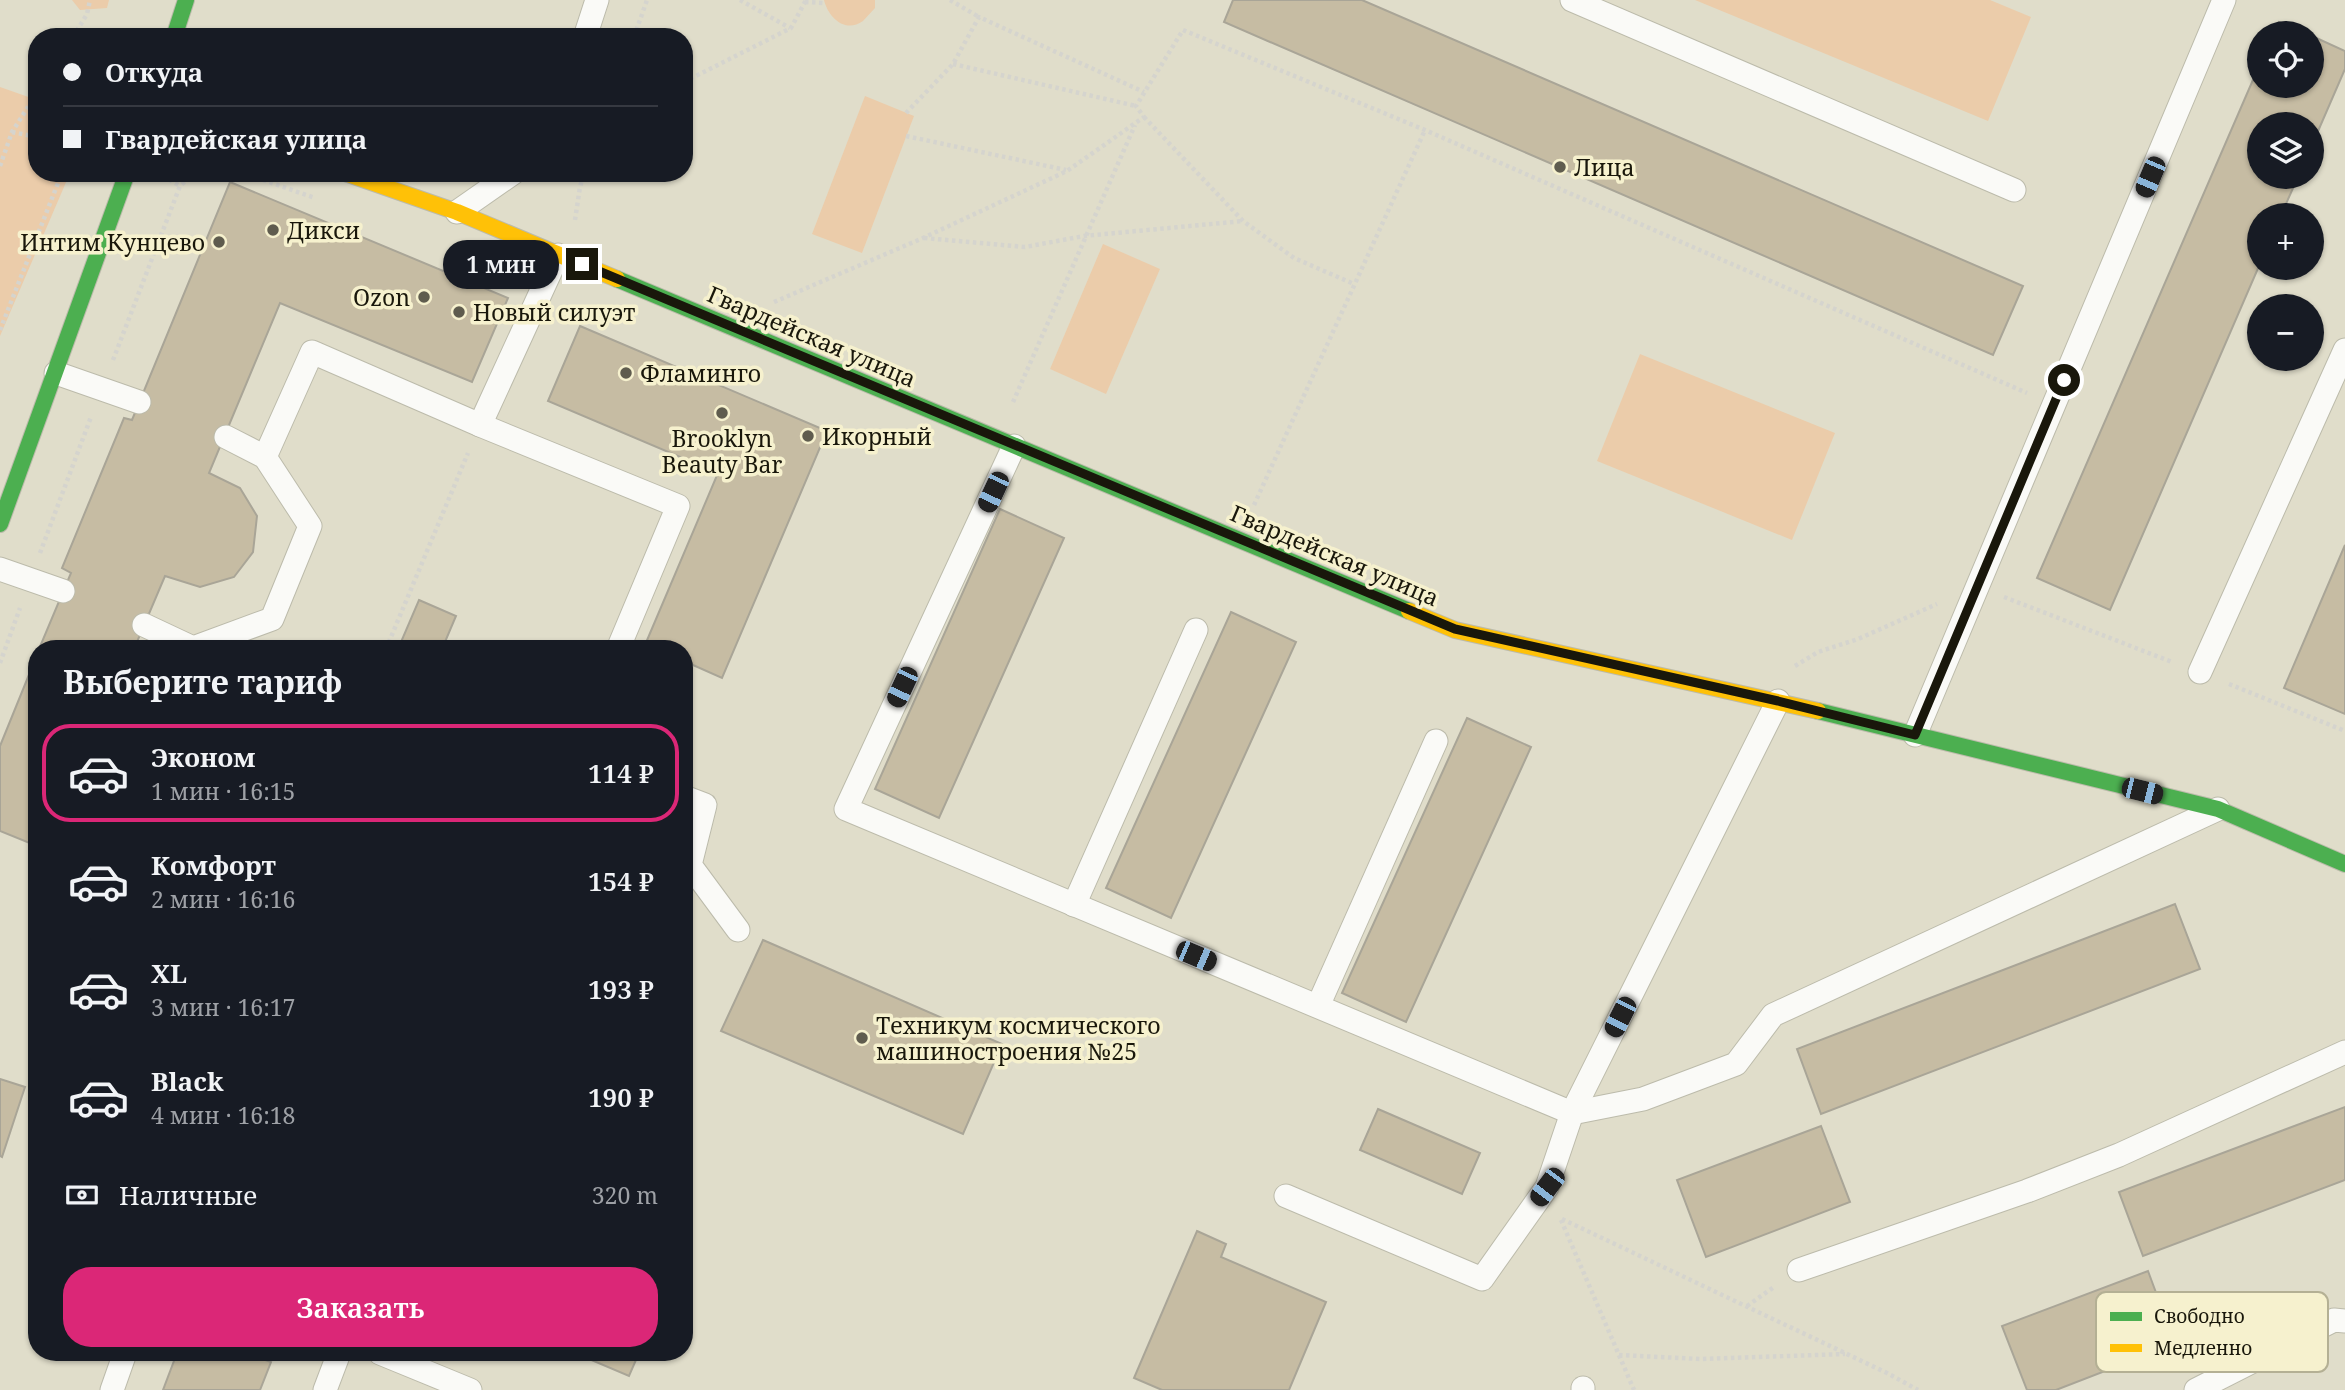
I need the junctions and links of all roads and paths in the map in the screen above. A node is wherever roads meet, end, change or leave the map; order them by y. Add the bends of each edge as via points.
1 (90, 0) edge
2 (186, 0) edge
3 (597, 0) edge
4 (647, 0) edge
5 (740, 0) edge
6 (950, 0) edge
7 (1572, 0) edge
8 (2224, 0) edge
9 (805, 1) edge
10 (824, 3) dead end
11 (979, 17) junction
12 (78, 28) edge
13 (176, 28) edge
14 (588, 28) edge
15 (637, 28) edge
16 (791, 29) junction
17 (953, 64) junction
18 (693, 78) edge
19 (1144, 92) junction
20 (1136, 106) junction
21 (28, 107) edge
22 (906, 113) dead end
23 (1144, 117) junction
24 (1136, 122) junction
25 (1425, 130) junction
26 (12, 132) junction
27 (28, 135) edge
28 (906, 136) dead end
29 (0, 165) edge
30 (1067, 171) junction
31 (58, 182) edge
32 (124, 182) edge
33 (174, 182) edge
34 (371, 182) edge
35 (500, 182) edge
36 (581, 182) edge
37 (180, 186) dead end
38 (2014, 190) dead end
39 (457, 212) junction
40 (1244, 221) junction
41 (585, 225) dead end
42 (1084, 236) junction
43 (922, 238) junction
44 (558, 255) junction
45 (1354, 284) junction
46 (772, 303) dead end
47 (0, 330) edge
48 (2345, 350) edge
49 (56, 373) junction
50 (139, 402) dead end
51 (2053, 405) junction
52 (480, 425) junction
53 (226, 436) dead end
54 (1006, 442) junction
55 (265, 457) junction
56 (0, 524) edge
57 (1238, 539) junction
58 (0, 569) edge
59 (1977, 587) junction
60 (63, 591) dead end
61 (144, 625) dead end
62 (1196, 630) dead end
63 (175, 640) edge
64 (217, 640) edge
65 (390, 640) edge
66 (622, 640) edge
67 (2200, 673) junction
68 (1778, 701) junction
69 (2345, 731) edge
70 (1915, 735) junction
71 (1436, 741) dead end
72 (693, 801) edge
73 (2218, 809) junction
74 (693, 853) edge
75 (2345, 863) edge
76 (693, 869) edge
77 (1074, 905) junction
78 (738, 930) dead end
79 (1318, 1006) junction
80 (2345, 1052) edge
81 (1572, 1113) junction
82 (1547, 1187) junction
83 (1286, 1196) dead end
84 (1561, 1218) junction
85 (1799, 1270) dead end
86 (2345, 1321) edge
87 (2328, 1323) edge
88 (1619, 1354) junction
89 (1847, 1354) junction
90 (122, 1361) edge
91 (336, 1361) edge
92 (399, 1361) edge
93 (2231, 1372) edge
94 (112, 1390) edge
95 (325, 1390) edge
96 (470, 1390) edge
97 (1634, 1390) edge
98 (1918, 1390) edge
99 (2196, 1390) edge

1 - 12 path
2 - 13 street
3 - 14 lane
4 - 15 path
5 - 16 path
6 - 11 path
7 - 38 lane
8 - 51 lane
9 - 10 path
9 - 16 path
11 - 17 path
11 - 19 path
16 - 18 path
17 - 20 path
17 - 22 path
19 - 20 path
19 - 25 path via 1183,30
20 - 23 path
21 - 26 path
23 - 24 path
23 - 40 path
24 - 30 path
24 - 42 path
25 - 45 path
25 - 51 path
26 - 27 path
26 - 29 path
28 - 30 path
30 - 43 path
31 - 47 path
32 - 49 street
33 - 37 path
34 - 39 street, Гвардейская улица
35 - 39 lane
36 - 41 path via 575,220
39 - 44 street, Гвардейская улица
40 - 42 path
40 - 45 path via 1294,258
42 - 43 path via 1024,247
42 - 54 path
43 - 46 path
44 - 52 lane
44 - 54 street, Гвардейская улица
45 - 57 path
48 - 67 lane
49 - 50 lane
49 - 56 street
51 - 59 lane
52 - 55 lane via 312,352
52 - 65 path
52 - 66 lane via 678,506
53 - 55 lane
54 - 57 street, Гвардейская улица
54 - 77 lane via 846,809
55 - 64 lane via 310,526 272,619
57 - 68 street, Гвардейская улица via 1455,629
58 - 60 lane
59 - 67 path
59 - 68 path via 1818,652 1794,666
59 - 70 lane
61 - 63 lane
62 - 77 lane
67 - 69 path
68 - 70 street, Гвардейская улица
68 - 81 lane
70 - 73 street, Гвардейская улица
71 - 79 lane
72 - 74 lane via 705,806
73 - 75 street, Гвардейская улица
73 - 81 lane via 1773,1015 1736,1064 1643,1100
76 - 78 lane
77 - 79 lane
79 - 81 lane
80 - 85 lane via 2119,1156
81 - 82 lane
82 - 83 lane via 1482,1279
82 - 84 path
84 - 88 path
84 - 89 path
86 - 87 lane
88 - 89 path via 1700,1359
88 - 97 path
89 - 98 path
90 - 94 lane
91 - 95 lane
92 - 96 lane
93 - 99 lane

